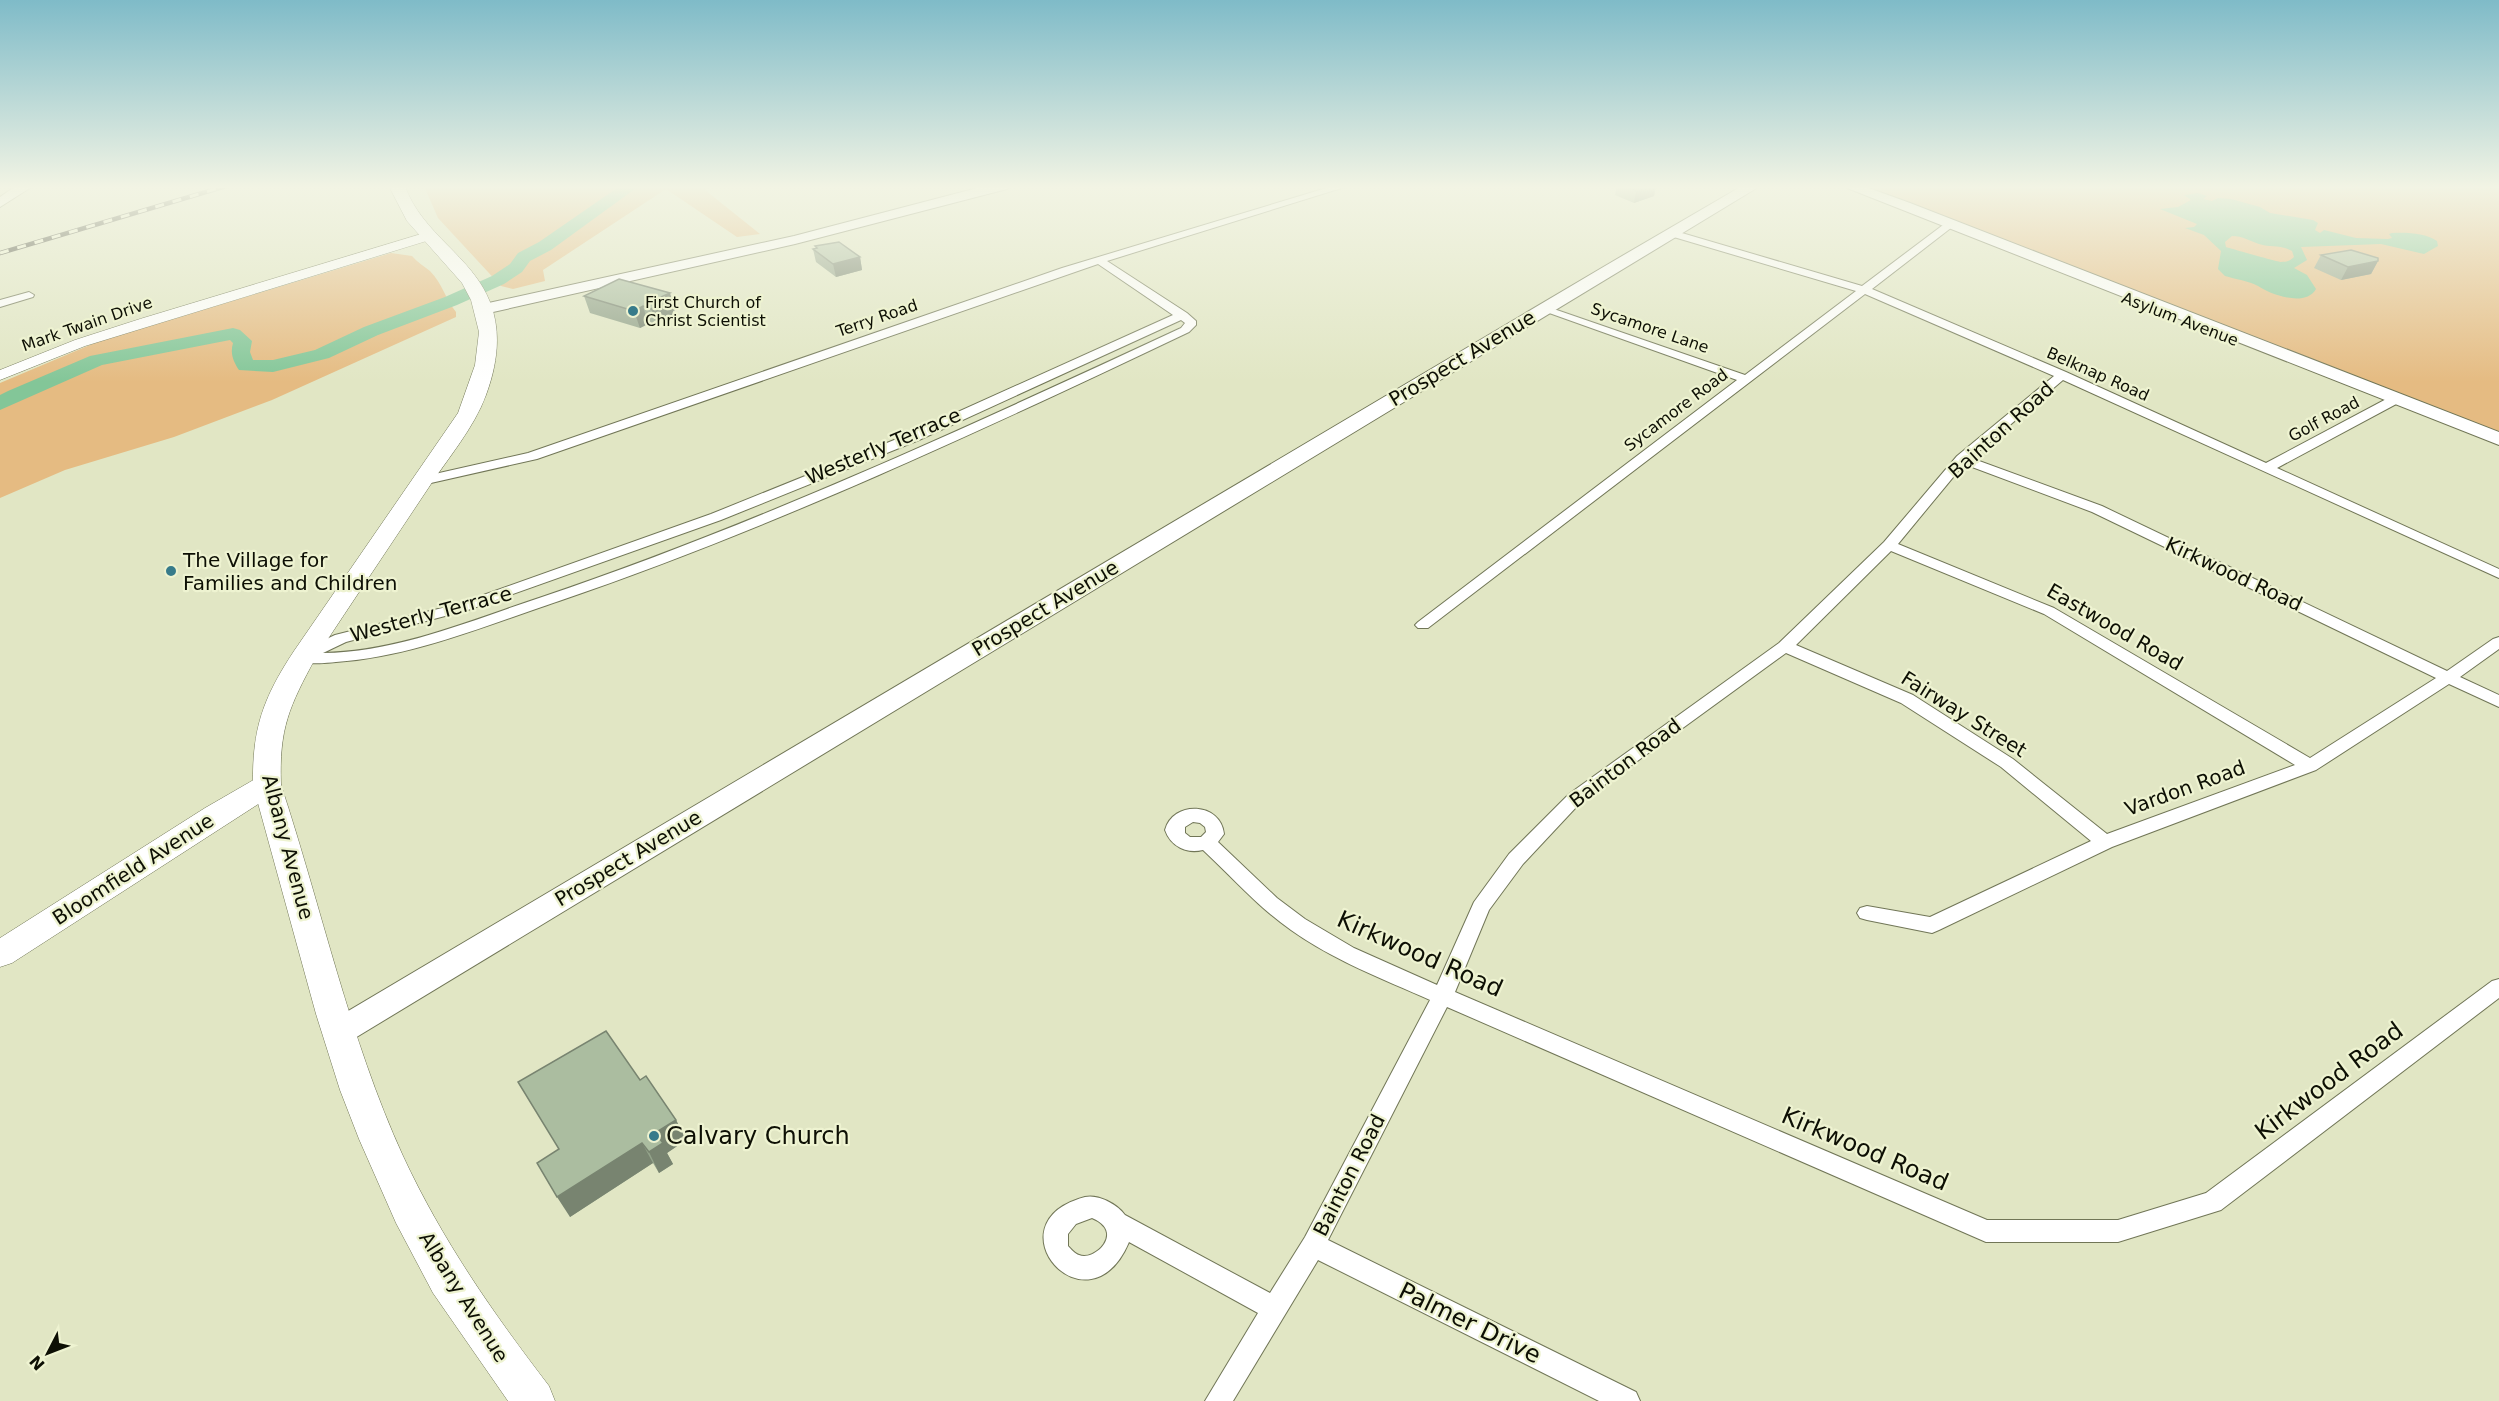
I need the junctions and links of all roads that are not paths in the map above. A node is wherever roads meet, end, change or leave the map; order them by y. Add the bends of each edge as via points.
1 (377, 251) edge
2 (441, 251) edge
3 (720, 251) edge
4 (1128, 251) edge
5 (1640, 251) edge
6 (1733, 251) edge
7 (1916, 251) edge
8 (2015, 251) edge
9 (1099, 260) junction
10 (1864, 290) junction
11 (29, 295) dead end
12 (478, 296) junction
13 (0, 304) edge
14 (1544, 309) junction
15 (1183, 315) junction
16 (0, 375) edge
17 (2061, 375) junction
18 (1745, 379) junction
19 (2393, 400) junction
20 (2499, 439) edge
21 (2499, 445) edge
22 (1962, 459) junction
23 (2267, 468) junction
24 (422, 481) junction
25 (1889, 545) junction
26 (2499, 574) edge
27 (1423, 625) dead end
28 (2499, 642) edge
29 (1785, 646) junction
30 (303, 657) junction
31 (2449, 677) junction
32 (2499, 702) edge
33 (2310, 766) junction
34 (267, 786) junction
35 (1207, 842) dead end
36 (2105, 842) junction
37 (1867, 913) dead end
38 (0, 954) edge
39 (2499, 987) edge
40 (1443, 995) junction
41 (339, 1032) junction
42 (1117, 1223) dead end
43 (1312, 1245) junction
44 (1274, 1308) junction
45 (534, 1401) edge
46 (1218, 1401) edge
47 (1627, 1401) edge

1 - 16 street, Mark Twain Drive via 80,343
2 - 12 main road
3 - 12 main road via 510,297
4 - 9 street, Terry Road
5 - 14 main road, Prospect Avenue
6 - 10 street, Belknap Road
7 - 10 street, Sycamore Road
8 - 19 main road, Asylum Avenue
9 - 15 street
9 - 24 street, Terry Road via 532,456
10 - 17 street, Belknap Road
10 - 18 street, Sycamore Road
11 - 13 street
12 - 24 main road, Albany Avenue via 488,340 479,389 468,413
14 - 18 street, Sycamore Lane
14 - 41 main road, Prospect Avenue
15 - 30 street, Westerly Terrace via 915,437 716,517 463,607 341,638
15 - 30 street, Westerly Terrace via 1192,323 1185,330 1013,411 647,564 426,640 342,658
17 - 22 street, Bainton Road
17 - 23 street, Belknap Road
18 - 27 street, Sycamore Road
19 - 20 main road, Asylum Avenue
19 - 21 main road, Asylum Avenue
19 - 23 street, Golf Road
22 - 25 street, Bainton Road
22 - 31 street, Kirkwood Road via 2097,509
23 - 26 street, Belknap Road
24 - 30 main road, Albany Avenue
25 - 29 street, Bainton Road
25 - 33 street, Eastwood Road via 2049,611
28 - 31 street, Vardon Road
29 - 36 street, Fairway Street via 1908,699 2007,763
29 - 40 street, Bainton Road via 1575,798 1516,859 1481,907
30 - 34 main road, Albany Avenue via 269,732 265,753
31 - 32 street, Kirkwood Road
31 - 33 street, Vardon Road
33 - 36 street, Vardon Road
34 - 38 main road, Bloomfield Avenue
34 - 41 main road, Albany Avenue
35 - 40 street, Kirkwood Road via 1310,933
36 - 37 street, Vardon Road via 1932,925
39 - 40 street, Kirkwood Road via 2213,1202 2118,1231 1986,1231
40 - 43 street, Bainton Road
41 - 45 main road, Albany Avenue via 364,1105 406,1203 453,1287
42 - 44 street
43 - 44 street, Bainton Road
43 - 47 street, Palmer Drive
44 - 46 street, Bainton Road

